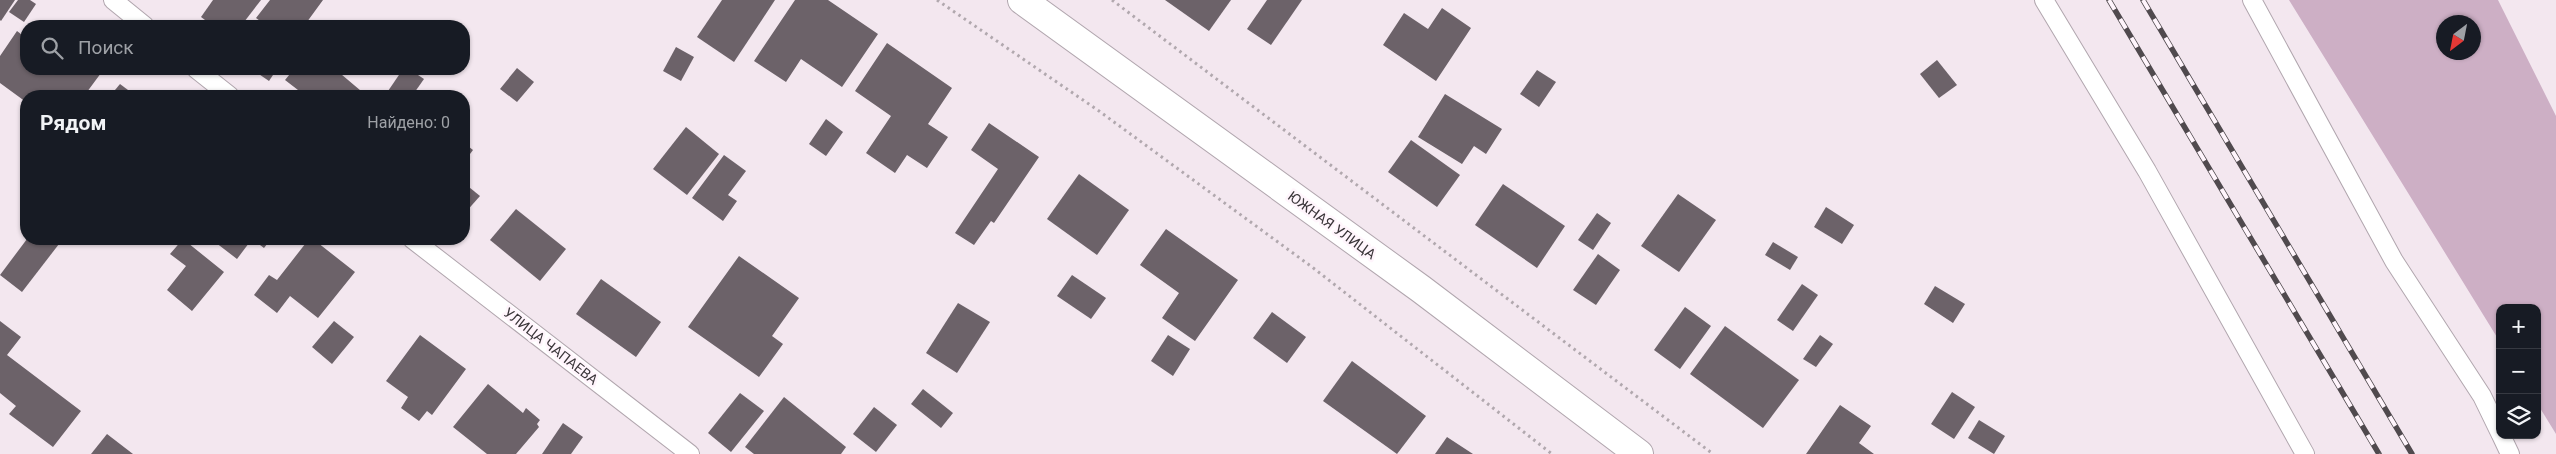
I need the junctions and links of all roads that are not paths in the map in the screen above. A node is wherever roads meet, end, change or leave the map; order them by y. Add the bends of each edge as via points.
1 (113, 0) edge
2 (1022, 0) edge
3 (2044, 0) edge
4 (2252, 0) edge
5 (138, 20) edge
6 (204, 75) edge
7 (222, 90) edge
8 (420, 245) edge
9 (2496, 426) edge
10 (2502, 439) edge
11 (690, 454) edge
12 (1639, 454) edge
13 (2305, 454) edge
14 (2510, 454) edge

1 - 5 lane
2 - 12 street, ЮЖНАЯ УЛИЦА via 1422,289
3 - 13 lane via 2147,171
4 - 9 lane via 2394,261 2482,396
6 - 7 lane
8 - 11 lane, УЛИЦА ЧАПАЕВА
10 - 14 lane

